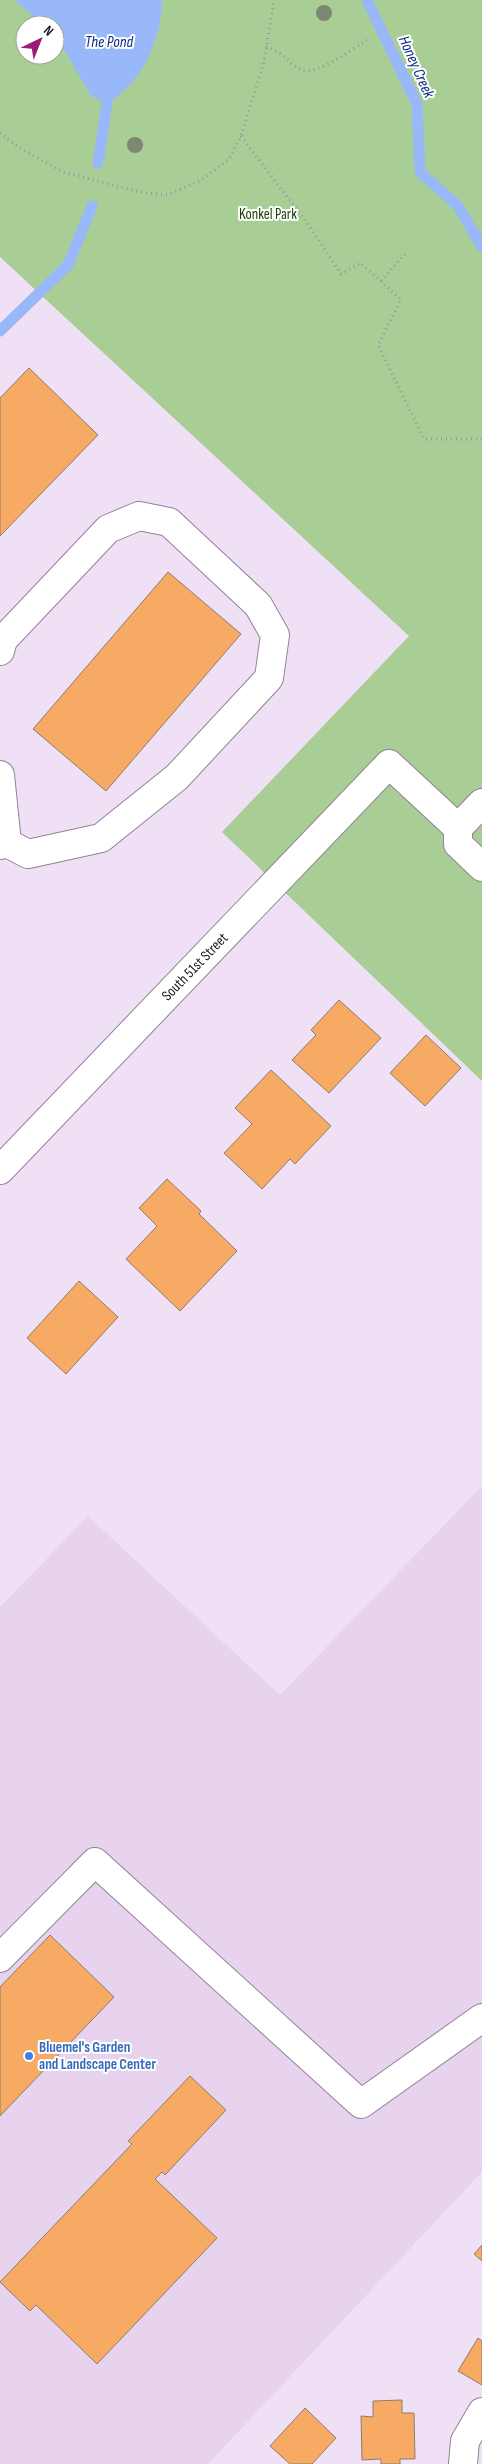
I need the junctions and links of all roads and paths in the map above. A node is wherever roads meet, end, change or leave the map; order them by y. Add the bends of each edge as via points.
1 (274, 0) edge
2 (367, 40) dead end
3 (266, 47) junction
4 (0, 133) edge
5 (241, 136) junction
6 (406, 253) dead end
7 (380, 281) junction
8 (482, 438) edge
9 (0, 651) edge
10 (0, 775) edge
11 (482, 804) edge
12 (458, 828) junction
13 (3, 844) edge
14 (482, 867) edge
15 (0, 1170) edge
16 (0, 1958) edge
17 (482, 2018) edge
18 (482, 2412) edge
19 (464, 2464) edge

1 - 3 path
2 - 3 path via 318,69 308,71 300,70 277,50
3 - 5 path
4 - 5 path via 18,148 63,172 140,192 167,195 200,182 229,159
5 - 7 path via 341,274 361,263
6 - 7 path
7 - 8 path via 401,300 378,345 424,440
9 - 13 street via 3,640 108,529 139,516 170,522 258,605 275,635 270,678 177,776 101,838 28,854
10 - 13 street
11 - 12 street
12 - 14 street via 458,844
12 - 15 street, South 51st Street via 390,764
16 - 17 street via 95,1862 361,2104
18 - 19 street via 465,2441

